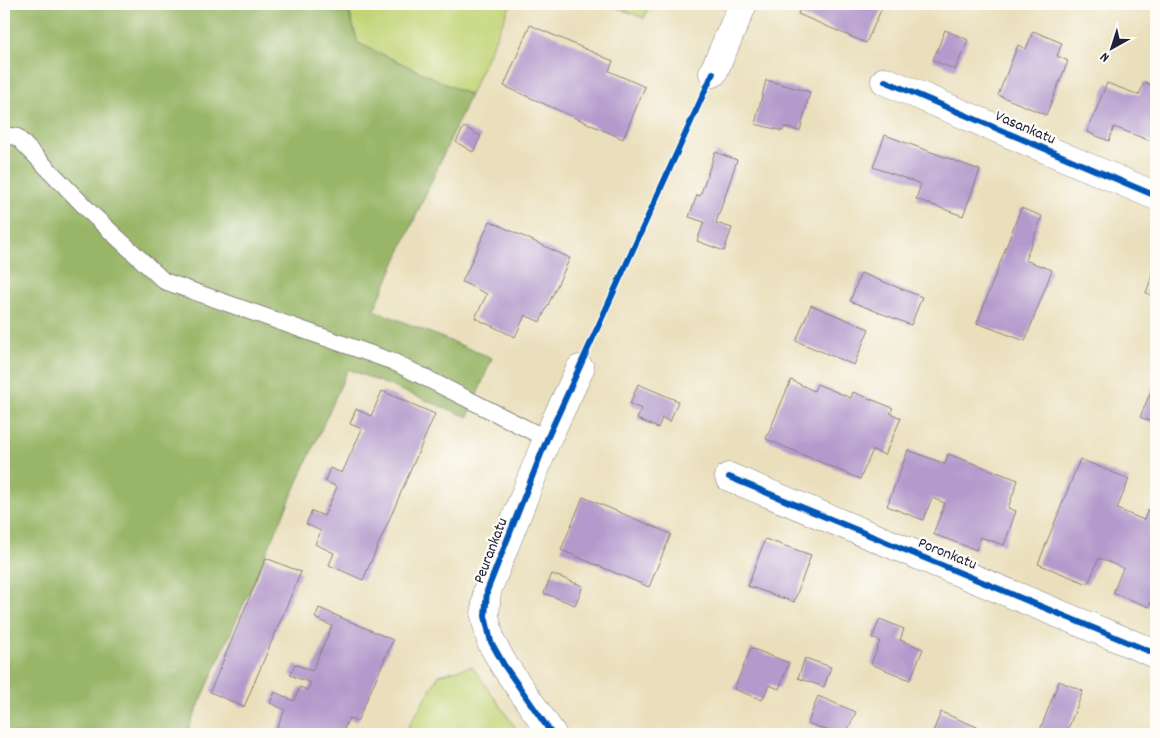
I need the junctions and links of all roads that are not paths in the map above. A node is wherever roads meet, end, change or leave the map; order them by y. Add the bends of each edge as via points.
1 (742, 4) edge
2 (713, 72) dead end
3 (885, 81) dead end
4 (4, 135) edge
5 (1156, 196) edge
6 (580, 369) dead end
7 (547, 439) junction
8 (729, 477) dead end
9 (1156, 654) edge
10 (552, 734) edge

1 - 2 street
3 - 5 street, Vasankatu
4 - 7 lane via 17,137 93,215 164,281 394,362
6 - 7 street, Peurankatu
7 - 10 street, Peurankatu via 487,591 485,616 491,642 504,665
8 - 9 street, Poronkatu

